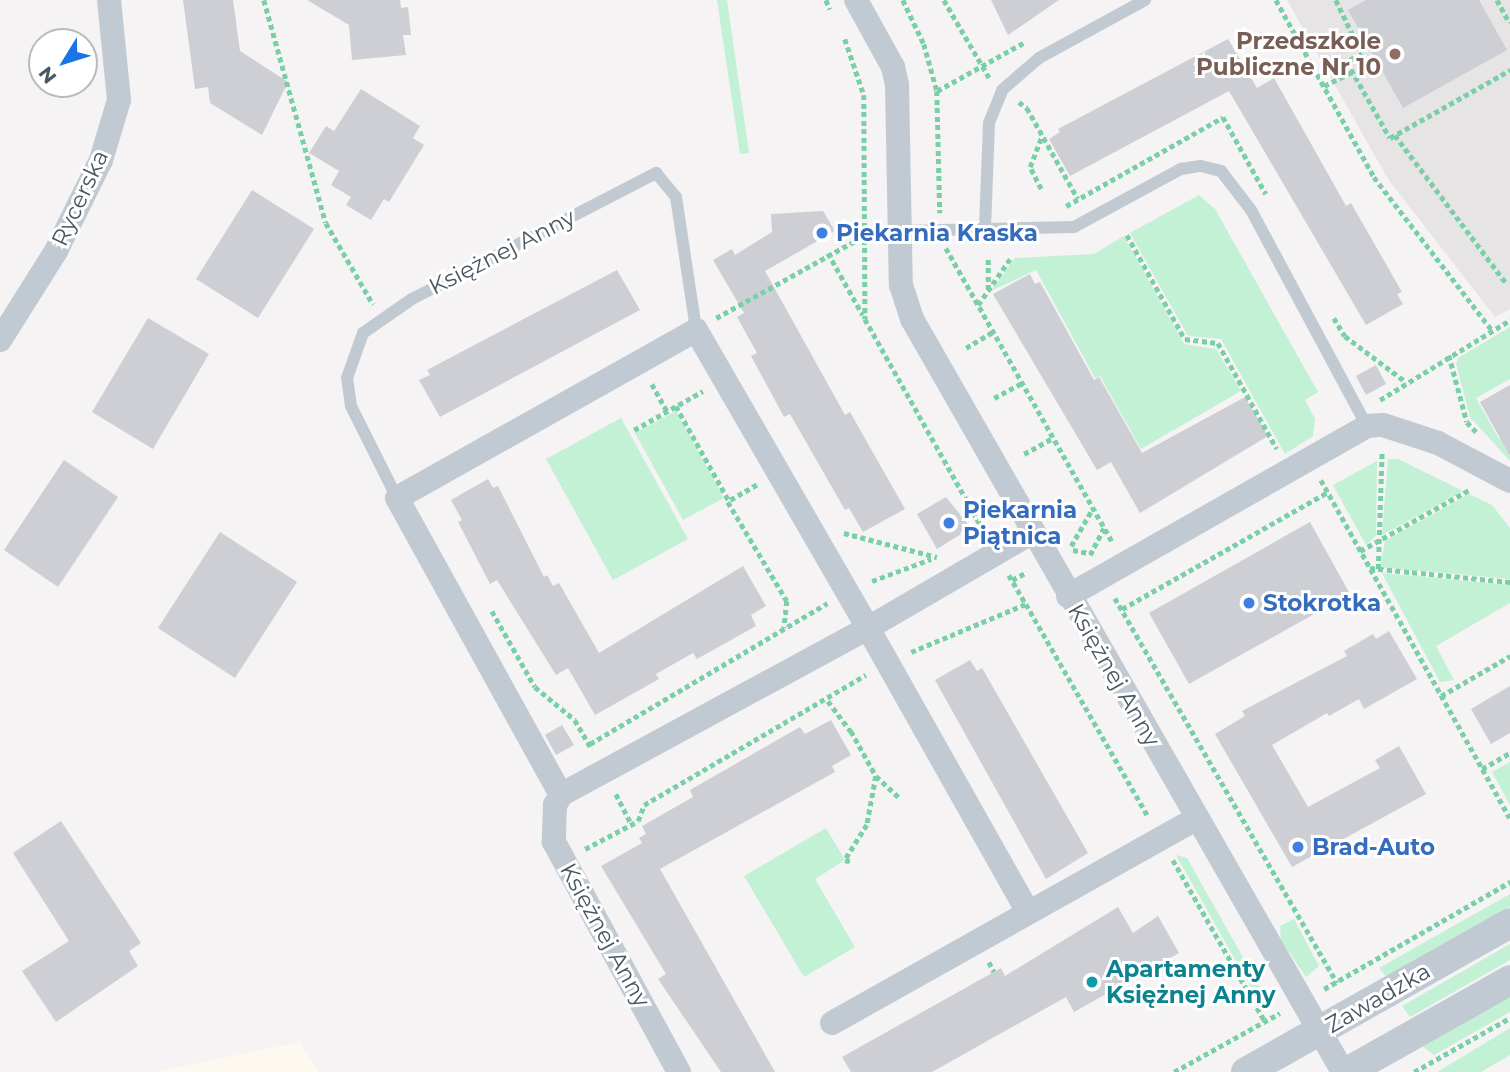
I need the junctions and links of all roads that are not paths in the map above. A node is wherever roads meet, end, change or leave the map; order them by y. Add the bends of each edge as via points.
1 (109, 0) edge
2 (856, 0) edge
3 (1144, 0) edge
4 (985, 228) junction
5 (900, 231) junction
6 (696, 330) junction
7 (0, 340) edge
8 (1375, 425) junction
9 (1505, 477) edge
10 (397, 498) junction
11 (1031, 533) junction
12 (1068, 596) junction
13 (868, 628) junction
14 (561, 794) junction
15 (1197, 818) junction
16 (1028, 912) junction
17 (1510, 923) edge
18 (1510, 981) edge
19 (832, 1023) dead end
20 (1319, 1031) junction
21 (679, 1072) edge
22 (1246, 1072) edge
23 (1345, 1072) edge

1 - 7 street, Rycerska via 119,100 102,160 56,251
2 - 5 street, Księżnej Anny via 897,85
3 - 4 lane via 1039,58 1002,90 989,123
4 - 5 lane
4 - 8 lane via 1074,227 1181,169 1201,166 1221,171 1251,210
5 - 11 street, Księżnej Anny via 901,285 912,319
6 - 10 street
6 - 10 lane, Księżnej Anny via 676,197 656,173 379,318 363,333 347,377 351,406
6 - 13 street, Księżnej Anny
8 - 9 street via 1438,443
8 - 12 street via 1099,570
10 - 14 street, Księżnej Anny
11 - 12 street, Księżnej Anny
11 - 13 street
12 - 15 street, Księżnej Anny
13 - 14 street
13 - 16 street, Księżnej Anny
14 - 21 street, Księżnej Anny via 553,816 554,842
15 - 16 street
15 - 20 street, Księżnej Anny
16 - 19 street
17 - 20 street, Zawadzka
18 - 23 street
20 - 22 street, Zawadzka
20 - 23 street, Księżnej Anny

